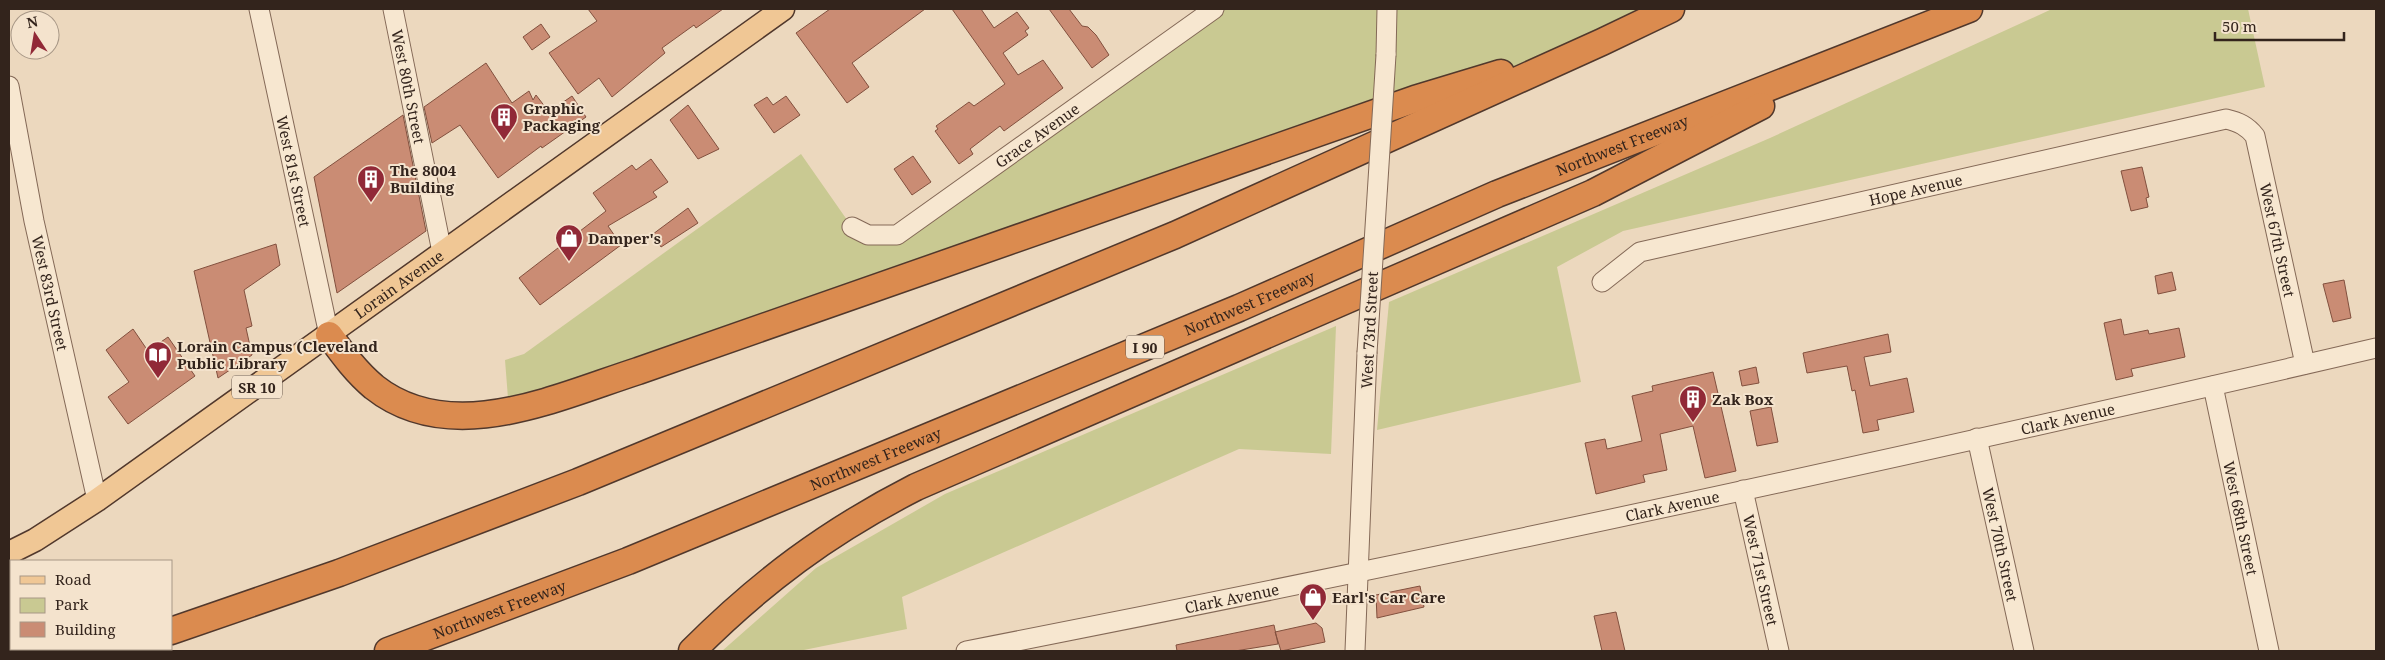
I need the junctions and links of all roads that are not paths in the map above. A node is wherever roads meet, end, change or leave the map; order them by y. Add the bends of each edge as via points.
1 (259, 9) edge
2 (393, 9) edge
3 (783, 9) edge
4 (1214, 9) edge
5 (1387, 9) edge
6 (1671, 9) edge
7 (1968, 9) edge
8 (1898, 36) junction
9 (1602, 42) junction
10 (9, 86) edge
11 (2240, 122) joint
12 (852, 227) dead end
13 (442, 252) junction
14 (1602, 282) dead end
15 (329, 335) junction
16 (2376, 348) edge
17 (2305, 364) junction
18 (2213, 386) junction
19 (1977, 438) junction
20 (1742, 490) junction
21 (97, 500) junction
22 (9, 553) edge
23 (1359, 573) junction
24 (172, 631) edge
25 (388, 651) edge
26 (692, 651) edge
27 (966, 651) edge
28 (1355, 651) edge
29 (1779, 651) edge
30 (2024, 651) edge
31 (2269, 651) edge

1 - 15 street, West 81st Street
2 - 13 street, West 80th Street
3 - 13 main road, Lorain Avenue / SR 10
4 - 12 street, Grace Avenue via 897,235 868,235
5 - 23 street, West 73rd Street, bridge via 1367,353
6 - 9 highway
7 - 8 highway, Northwest Freeway / I 90
8 - 25 highway, Northwest Freeway / I 90 via 1497,194 1239,308 628,561
8 - 26 highway via 1593,192 908,491 839,529 792,562
9 - 15 highway via 1415,99 638,371 509,411 461,416 428,412 402,404 375,388 354,369
9 - 24 highway via 1175,235 587,479 339,573
10 - 21 street, West 83rd Street via 34,221
11 - 14 street, Hope Avenue via 2226,119 1640,252
11 - 17 street, West 67th Street via 2255,136
13 - 15 main road, Lorain Avenue / SR 10
15 - 21 main road, Lorain Avenue / SR 10
16 - 17 street, Clark Avenue
17 - 18 street, Clark Avenue
18 - 19 street, Clark Avenue
18 - 31 street, West 68th Street
19 - 20 street, Clark Avenue
19 - 30 street, West 70th Street
20 - 23 street, Clark Avenue
20 - 29 street, West 71st Street
21 - 22 main road, Lorain Avenue / SR 10
23 - 27 street, Clark Avenue
23 - 28 street, West 73rd Street

